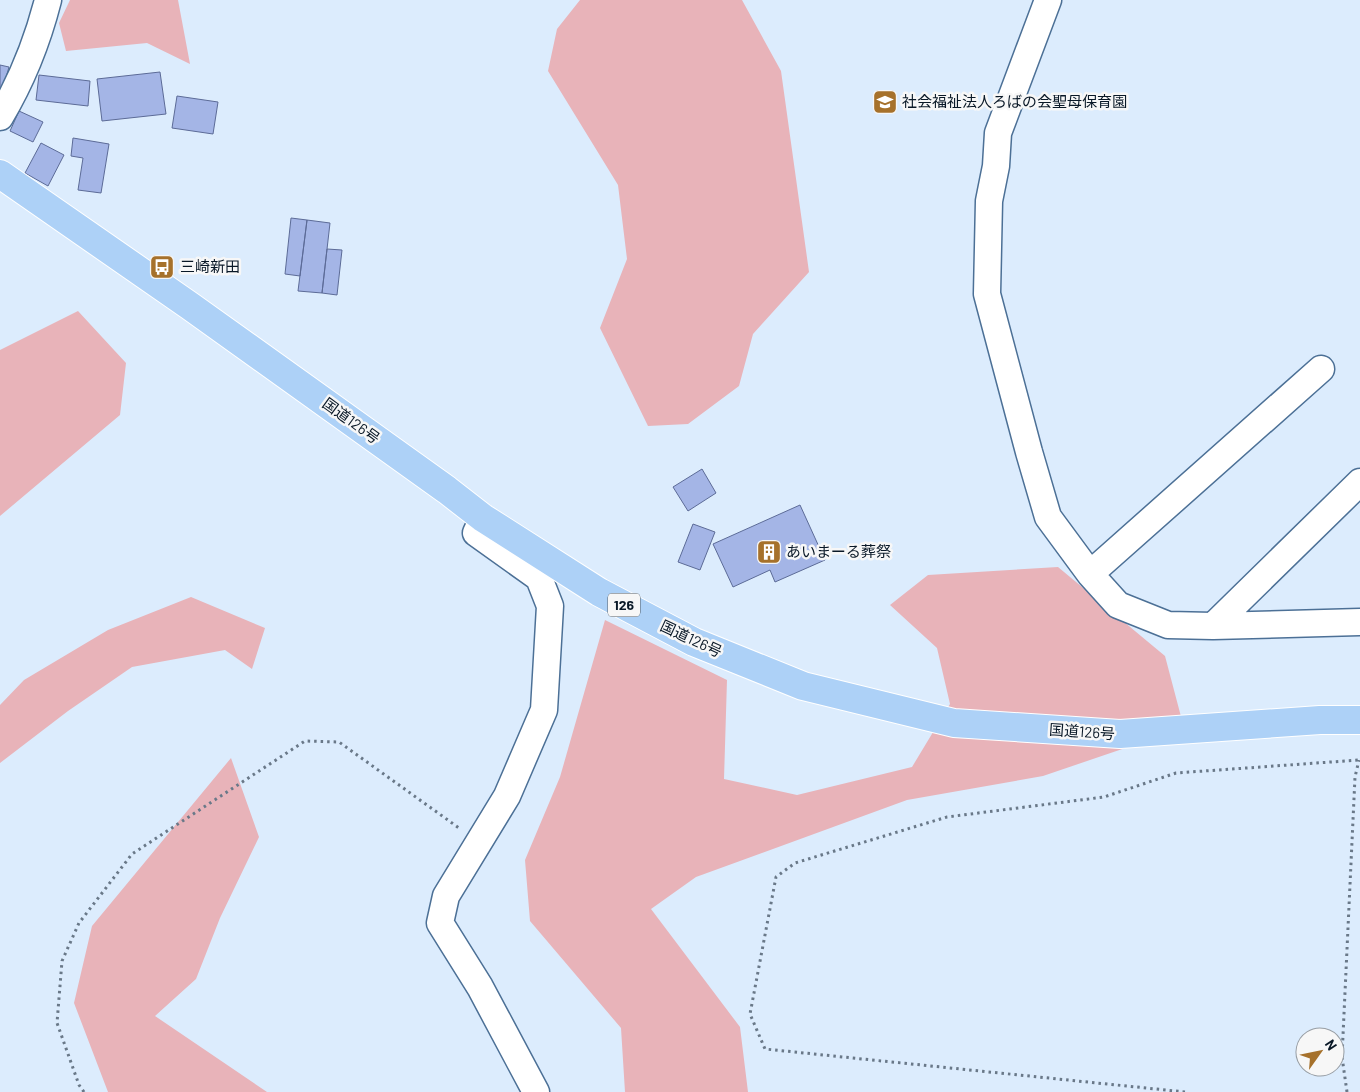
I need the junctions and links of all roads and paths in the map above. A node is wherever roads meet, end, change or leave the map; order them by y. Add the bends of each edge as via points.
1 (48, 0) edge
2 (1048, 0) edge
3 (0, 117) edge
4 (0, 174) edge
5 (1321, 369) dead end
6 (1360, 482) edge
7 (483, 518) junction
8 (1090, 574) junction
9 (1360, 622) edge
10 (1213, 626) junction
11 (1360, 720) edge
12 (1359, 760) edge
13 (480, 843) junction
14 (84, 1092) edge
15 (536, 1092) edge
16 (1185, 1092) edge
17 (1347, 1092) edge

1 - 3 street via 13,95
2 - 8 street via 998,133 989,201 987,294 1048,517
4 - 7 highway, 国道126号 / 126 via 198,311
5 - 8 street
6 - 10 street
7 - 11 highway, 国道126号 / 126 via 599,592 694,642 803,686 954,723 1120,734
7 - 13 street via 476,533 539,578 550,606 544,710 507,796
8 - 10 street via 1118,605 1168,625
9 - 10 street
12 - 16 path via 1176,773 1104,797 947,817 795,863 776,877 750,1014 765,1049
12 - 17 path via 1354,777 1342,1058
13 - 14 path via 340,742 305,741 132,854 80,923 62,961 58,1023
13 - 15 street via 446,896 440,923 480,987

